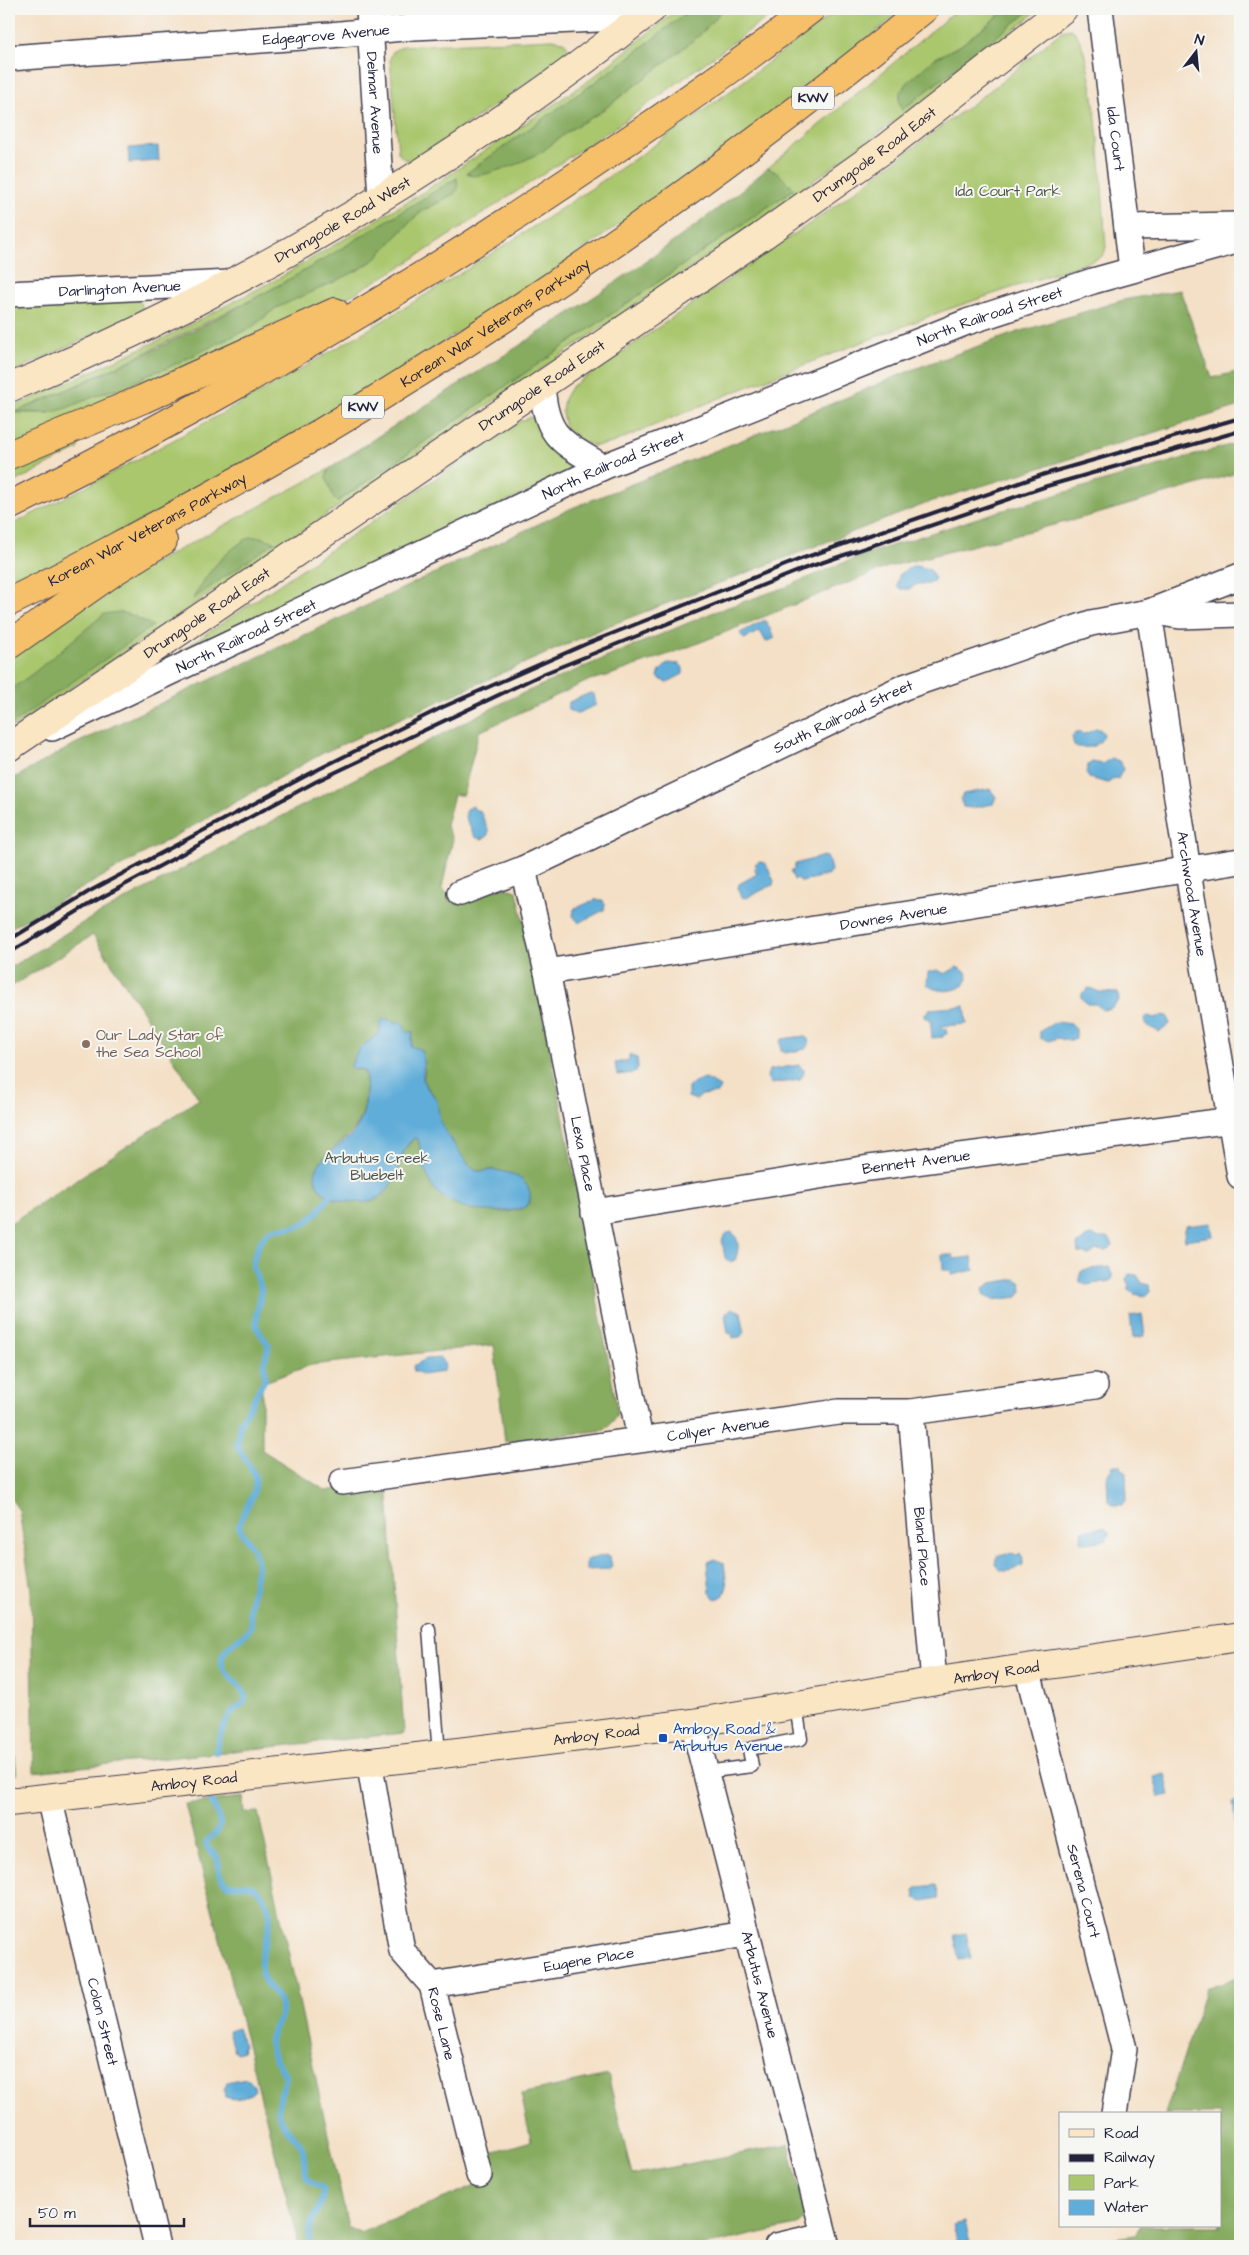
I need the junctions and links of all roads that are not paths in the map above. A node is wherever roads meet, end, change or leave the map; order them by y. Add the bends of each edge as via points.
1 (811, 9) edge
2 (924, 9) edge
3 (1063, 9) edge
4 (1100, 9) edge
5 (647, 13) edge
6 (370, 20) edge
7 (9, 58) edge
8 (381, 197) junction
9 (1240, 225) edge
10 (1127, 226) junction
11 (1240, 240) edge
12 (1132, 270) junction
13 (431, 271) junction
14 (230, 283) junction
15 (9, 294) edge
16 (542, 386) junction
17 (9, 388) edge
18 (331, 426) junction
19 (9, 455) edge
20 (603, 467) junction
21 (9, 506) edge
22 (1240, 576) edge
23 (9, 602) edge
24 (1149, 612) junction
25 (1240, 614) edge
26 (9, 645) edge
27 (9, 747) edge
28 (1240, 861) edge
29 (523, 869) junction
30 (1189, 869) junction
31 (460, 893) dead end
32 (547, 972) junction
33 (1236, 1119) edge
34 (1240, 1176) edge
35 (594, 1212) junction
36 (1095, 1386) dead end
37 (911, 1412) junction
38 (640, 1439) junction
39 (342, 1482) dead end
40 (429, 1629) dead end
41 (1240, 1637) edge
42 (1027, 1668) junction
43 (934, 1682) junction
44 (796, 1705) junction
45 (693, 1722) junction
46 (438, 1754) junction
47 (369, 1761) junction
48 (705, 1772) junction
49 (49, 1798) junction
50 (9, 1802) edge
51 (746, 1934) junction
52 (432, 1985) junction
53 (1114, 2112) edge
54 (479, 2175) dead end
55 (826, 2241) edge
56 (156, 2246) edge
57 (777, 2246) edge

1 - 13 highway via 610,154
2 - 18 highway, Korean War Veterans Parkway / KWV via 766,134 578,270
3 - 16 main road, Drumgoole Road East via 823,193
4 - 10 street, Ida Court
5 - 6 street, Edgegrove Avenue via 413,26
5 - 8 main road, Drumgoole Road West via 510,114
6 - 7 street, Edgegrove Avenue
6 - 8 street, Delmar Avenue
8 - 14 main road, Drumgoole Road West
9 - 10 street
10 - 12 street, Ida Court
11 - 12 street, North Railroad Street
12 - 20 street, North Railroad Street via 967,322
13 - 19 highway
13 - 21 highway via 188,413
14 - 15 street, Darlington Avenue
14 - 17 main road, Drumgoole Road West via 121,338
16 - 20 street via 546,418 556,434 573,450
16 - 27 main road, Drumgoole Road East
18 - 23 highway, Korean War Veterans Parkway / KWV via 208,497
18 - 26 highway via 186,528 116,570
20 - 27 street, North Railroad Street
22 - 24 street, South Railroad Street
24 - 25 street via 1180,616
24 - 29 street, South Railroad Street via 1091,622 904,687
24 - 30 street, Archwood Avenue
28 - 30 street, Downes Avenue
29 - 31 street, South Railroad Street
29 - 32 street, Lexa Place
30 - 32 street, Downes Avenue
30 - 33 street, Archwood Avenue
32 - 35 street, Lexa Place
33 - 34 street, Archwood Avenue
33 - 35 street, Bennett Avenue via 869,1168
35 - 38 street, Lexa Place
36 - 37 street, Collyer Avenue
37 - 38 street, Collyer Avenue via 839,1412
37 - 43 street, Bland Place
38 - 39 street, Collyer Avenue
40 - 46 lane
41 - 42 main road, Amboy Road
42 - 43 main road, Amboy Road
42 - 53 street, Serena Court via 1124,2049
43 - 44 main road, Amboy Road
44 - 45 main road, Amboy Road
44 - 48 lane via 801,1739 749,1749 752,1766
45 - 46 main road, Amboy Road
45 - 48 street, Arbutus Avenue
46 - 47 main road, Amboy Road
47 - 49 main road, Amboy Road
47 - 52 street, Rose Lane via 402,1951
48 - 51 street, Arbutus Avenue
49 - 50 main road, Amboy Road
49 - 56 street, Colon Street
51 - 52 street, Eugene Place
51 - 55 street, Arbutus Avenue
52 - 54 street, Rose Lane
55 - 57 street

